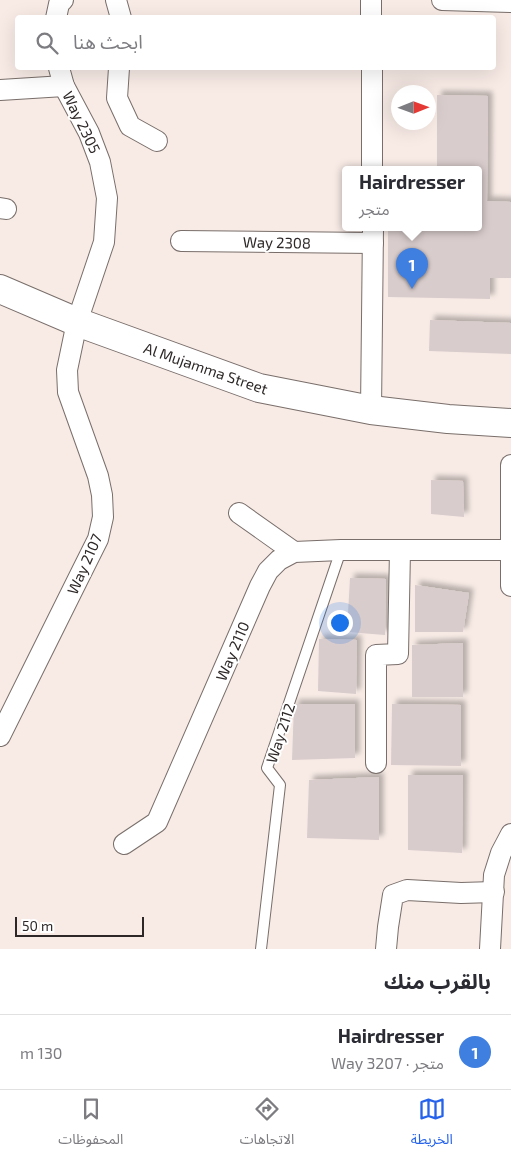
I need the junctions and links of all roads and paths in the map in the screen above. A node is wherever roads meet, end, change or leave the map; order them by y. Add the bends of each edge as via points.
1 (64, 0) edge
2 (116, 0) edge
3 (371, 0) edge
4 (442, 0) edge
5 (460, 0) edge
6 (511, 2) edge
7 (57, 15) edge
8 (120, 15) edge
9 (371, 15) edge
10 (119, 70) edge
11 (372, 70) edge
12 (61, 77) edge
13 (0, 90) edge
14 (157, 141) dead end
15 (372, 166) edge
16 (373, 235) edge
17 (180, 241) dead end
18 (0, 289) edge
19 (77, 322) junction
20 (371, 410) junction
21 (511, 423) edge
22 (511, 465) edge
23 (239, 514) dead end
24 (341, 550) junction
25 (400, 550) junction
26 (510, 550) edge
27 (294, 552) junction
28 (511, 586) edge
29 (0, 736) edge
30 (376, 763) dead end
31 (511, 834) edge
32 (124, 844) dead end
33 (494, 892) junction
34 (261, 949) edge
35 (386, 949) edge
36 (490, 949) edge

1 - 7 street via 59,4
2 - 8 street
3 - 9 street
4 - 5 street
5 - 6 street
10 - 14 street via 117,98 130,126
11 - 15 street
12 - 13 street
12 - 19 street, Way 2305 via 89,133 100,162 107,198 104,242
16 - 17 street, Way 2308
16 - 20 street
18 - 19 street, Al Mujamma Street
19 - 20 street, Al Mujamma Street via 259,388
19 - 29 street, Way 2107 via 68,370 68,392 98,476 103,517 98,539
20 - 21 street, Al Mujamma Street
22 - 26 street
23 - 27 street
24 - 25 street
24 - 27 street
24 - 34 lane, Way 2112 via 267,768 280,785
25 - 26 street
25 - 30 street via 398,654 376,655
26 - 28 street
27 - 32 street, Way 2110 via 279,560 260,586 158,822
31 - 33 street via 494,876
33 - 35 street via 462,894 407,890 393,895
33 - 36 street

